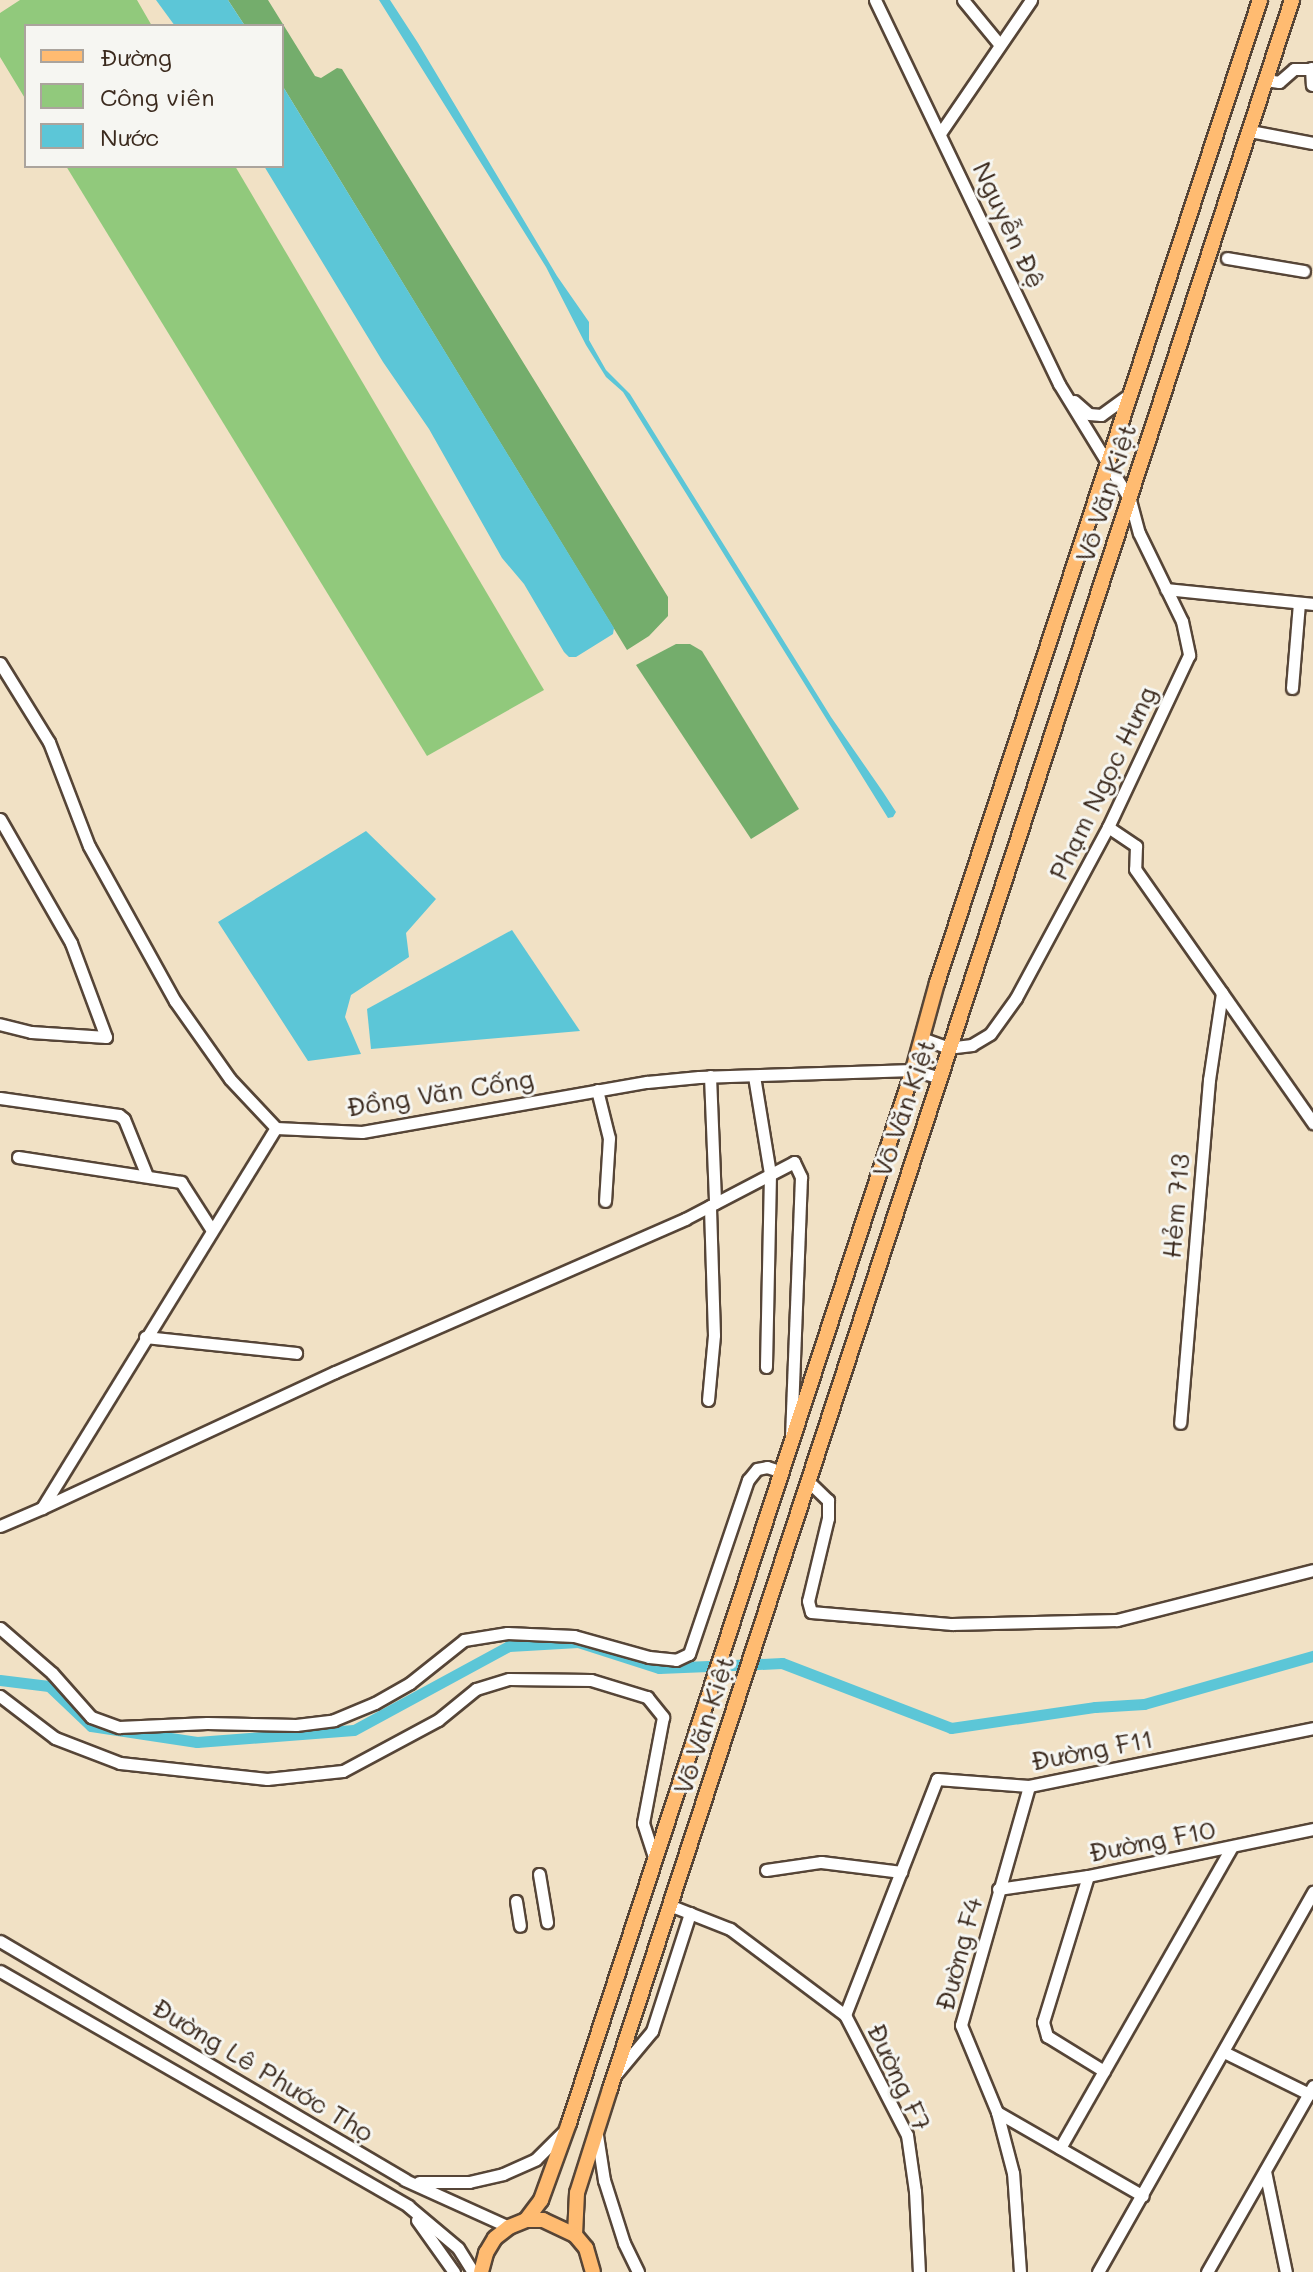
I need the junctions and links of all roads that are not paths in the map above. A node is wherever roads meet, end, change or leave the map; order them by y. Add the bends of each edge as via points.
1 (875, 0) edge
2 (963, 0) edge
3 (1031, 0) edge
4 (1260, 0) edge
5 (1292, 0) edge
6 (1000, 45) junction
7 (1312, 69) edge
8 (1266, 80) junction
9 (1312, 85) edge
10 (1250, 131) junction
11 (941, 132) junction
12 (1313, 143) edge
13 (1227, 258) dead end
14 (1304, 271) dead end
15 (1059, 384) junction
16 (1133, 392) junction
17 (1107, 466) junction
18 (1130, 500) junction
19 (1166, 589) junction
20 (1299, 603) junction
21 (1313, 604) edge
22 (0, 663) edge
23 (1292, 688) dead end
24 (0, 819) edge
25 (1108, 827) junction
26 (1222, 993) junction
27 (0, 1024) edge
28 (922, 1038) junction
29 (949, 1048) junction
30 (913, 1070) junction
31 (710, 1076) junction
32 (754, 1076) junction
33 (938, 1077) junction
34 (597, 1090) junction
35 (0, 1098) edge
36 (1313, 1123) edge
37 (276, 1128) junction
38 (18, 1157) dead end
39 (770, 1174) junction
40 (147, 1176) junction
41 (605, 1201) dead end
42 (712, 1204) junction
43 (211, 1229) junction
44 (145, 1337) junction
45 (296, 1353) dead end
46 (766, 1367) dead end
47 (708, 1400) dead end
48 (1180, 1423) dead end
49 (791, 1444) junction
50 (782, 1472) junction
51 (808, 1481) junction
52 (42, 1508) junction
53 (0, 1526) edge
54 (1313, 1570) edge
55 (0, 1628) edge
56 (0, 1696) edge
57 (1313, 1728) edge
58 (1029, 1786) junction
59 (1313, 1829) edge
60 (1231, 1848) junction
61 (655, 1860) junction
62 (766, 1870) dead end
63 (901, 1872) junction
64 (539, 1874) dead end
65 (1088, 1876) junction
66 (998, 1889) junction
67 (1313, 1892) edge
68 (516, 1901) dead end
69 (669, 1905) junction
70 (690, 1913) junction
71 (547, 1922) dead end
72 (520, 1926) dead end
73 (0, 1941) edge
74 (0, 1971) edge
75 (845, 2015) junction
76 (1224, 2052) junction
77 (1104, 2071) junction
78 (614, 2077) junction
79 (1311, 2090) edge
80 (997, 2112) junction
81 (569, 2123) junction
82 (596, 2132) junction
83 (1060, 2148) junction
84 (1265, 2171) junction
85 (405, 2180) junction
86 (1143, 2196) junction
87 (408, 2206) junction
88 (526, 2220) junction
89 (509, 2227) junction
90 (575, 2235) junction
91 (596, 2269) edge
92 (454, 2272) edge
93 (473, 2272) edge
94 (481, 2272) edge
95 (638, 2272) edge
96 (919, 2272) edge
97 (1020, 2272) edge
98 (1098, 2272) edge
99 (1207, 2272) edge
100 (1286, 2272) edge

1 - 11 street, Nguyễn Đệ
2 - 6 street
3 - 6 street
4 - 16 main road, Võ Văn Kiệt
5 - 8 main road, Võ Văn Kiệt
6 - 11 street
7 - 8 street via 1291,70 1279,82
7 - 9 street
8 - 10 main road, Võ Văn Kiệt
10 - 12 street
10 - 18 main road, Võ Văn Kiệt
11 - 15 street, Nguyễn Đệ
13 - 14 street
15 - 16 street via 1089,414 1101,415
15 - 17 street, Nguyễn Đệ
16 - 17 main road, Võ Văn Kiệt
17 - 18 street, Nguyễn Đệ
17 - 28 main road, Võ Văn Kiệt
18 - 19 street, Phạm Ngọc Hưng via 1139,533
18 - 29 main road, Võ Văn Kiệt
19 - 20 street
19 - 25 street, Phạm Ngọc Hưng via 1182,621 1189,655
20 - 21 street
20 - 23 street
22 - 37 street via 49,742 89,846 175,1001 230,1079
24 - 27 street via 71,943 106,1037 31,1032
25 - 26 street via 1136,846 1135,869
25 - 29 street, Phạm Ngọc Hưng via 1016,998 990,1034 972,1045
26 - 36 street
26 - 48 street, Hẻm 713 via 1209,1080
28 - 29 street
28 - 30 main road, Võ Văn Kiệt
29 - 33 main road, Võ Văn Kiệt
30 - 32 street, Đồng Văn Cống
30 - 33 street, Đồng Văn Cống
30 - 49 main road, Võ Văn Kiệt
31 - 32 street, Đồng Văn Cống
31 - 34 street, Đồng Văn Cống
31 - 42 street
32 - 39 street
33 - 51 main road, Võ Văn Kiệt
34 - 37 street, Đồng Văn Cống via 362,1132
34 - 41 street via 609,1138
35 - 40 street via 119,1115
37 - 43 street
38 - 40 street
39 - 42 street
39 - 46 street
39 - 49 street via 794,1162 801,1177
40 - 43 street via 181,1182
42 - 47 street via 714,1335
42 - 52 street
43 - 44 street
44 - 45 street
44 - 52 street
49 - 50 main road, Võ Văn Kiệt
50 - 55 street via 757,1469 748,1480 689,1654 676,1660 574,1636 507,1633 464,1640 410,1683 334,1720 119,1727 91,1717 52,1673
50 - 61 main road, Võ Văn Kiệt
51 - 54 street via 828,1500 808,1601 811,1612 952,1624 1117,1620
51 - 69 main road, Võ Văn Kiệt
52 - 53 street
56 - 61 street via 55,1738 120,1763 267,1779 343,1771 438,1720 487,1685 509,1679 591,1680 647,1697 663,1717 643,1823
57 - 58 street, Đường F11
58 - 63 street, Đường F11 via 937,1779
58 - 66 street, Đường F4
59 - 60 street, Đường F10
60 - 65 street, Đường F10
60 - 77 street
61 - 81 main road, Võ Văn Kiệt
62 - 63 street via 821,1862
63 - 75 street, Đường F11
64 - 71 street
65 - 66 street, Đường F10
65 - 77 street via 1043,2022 1047,2036
66 - 80 street, Đường F4 via 961,2025
67 - 76 street
68 - 72 street
69 - 70 street, Đường F7
69 - 78 main road, Võ Văn Kiệt
70 - 75 street, Đường F7 via 730,1929
70 - 78 street via 652,2031
73 - 85 street, Đường Lê Phước Thọ
74 - 87 street, Đường Lê Phước Thọ
75 - 96 street, Đường F7 via 907,2135
76 - 79 street
76 - 86 street
77 - 83 street
78 - 82 main road, Võ Văn Kiệt
79 - 84 street
80 - 83 street
80 - 97 street, Đường F4 via 1013,2173
81 - 85 street via 553,2146 503,2174 454,2183
81 - 88 main road, Võ Văn Kiệt via 541,2200
82 - 90 main road, Võ Văn Kiệt via 577,2193
82 - 95 street via 604,2180
83 - 86 street
84 - 99 street
84 - 100 street
85 - 89 street, Đường Lê Phước Thọ
86 - 98 street
87 - 92 street
87 - 93 street, Đường Lê Phước Thọ via 458,2248
88 - 89 main road
88 - 90 main road via 561,2225
89 - 94 main road via 495,2238
90 - 91 main road

